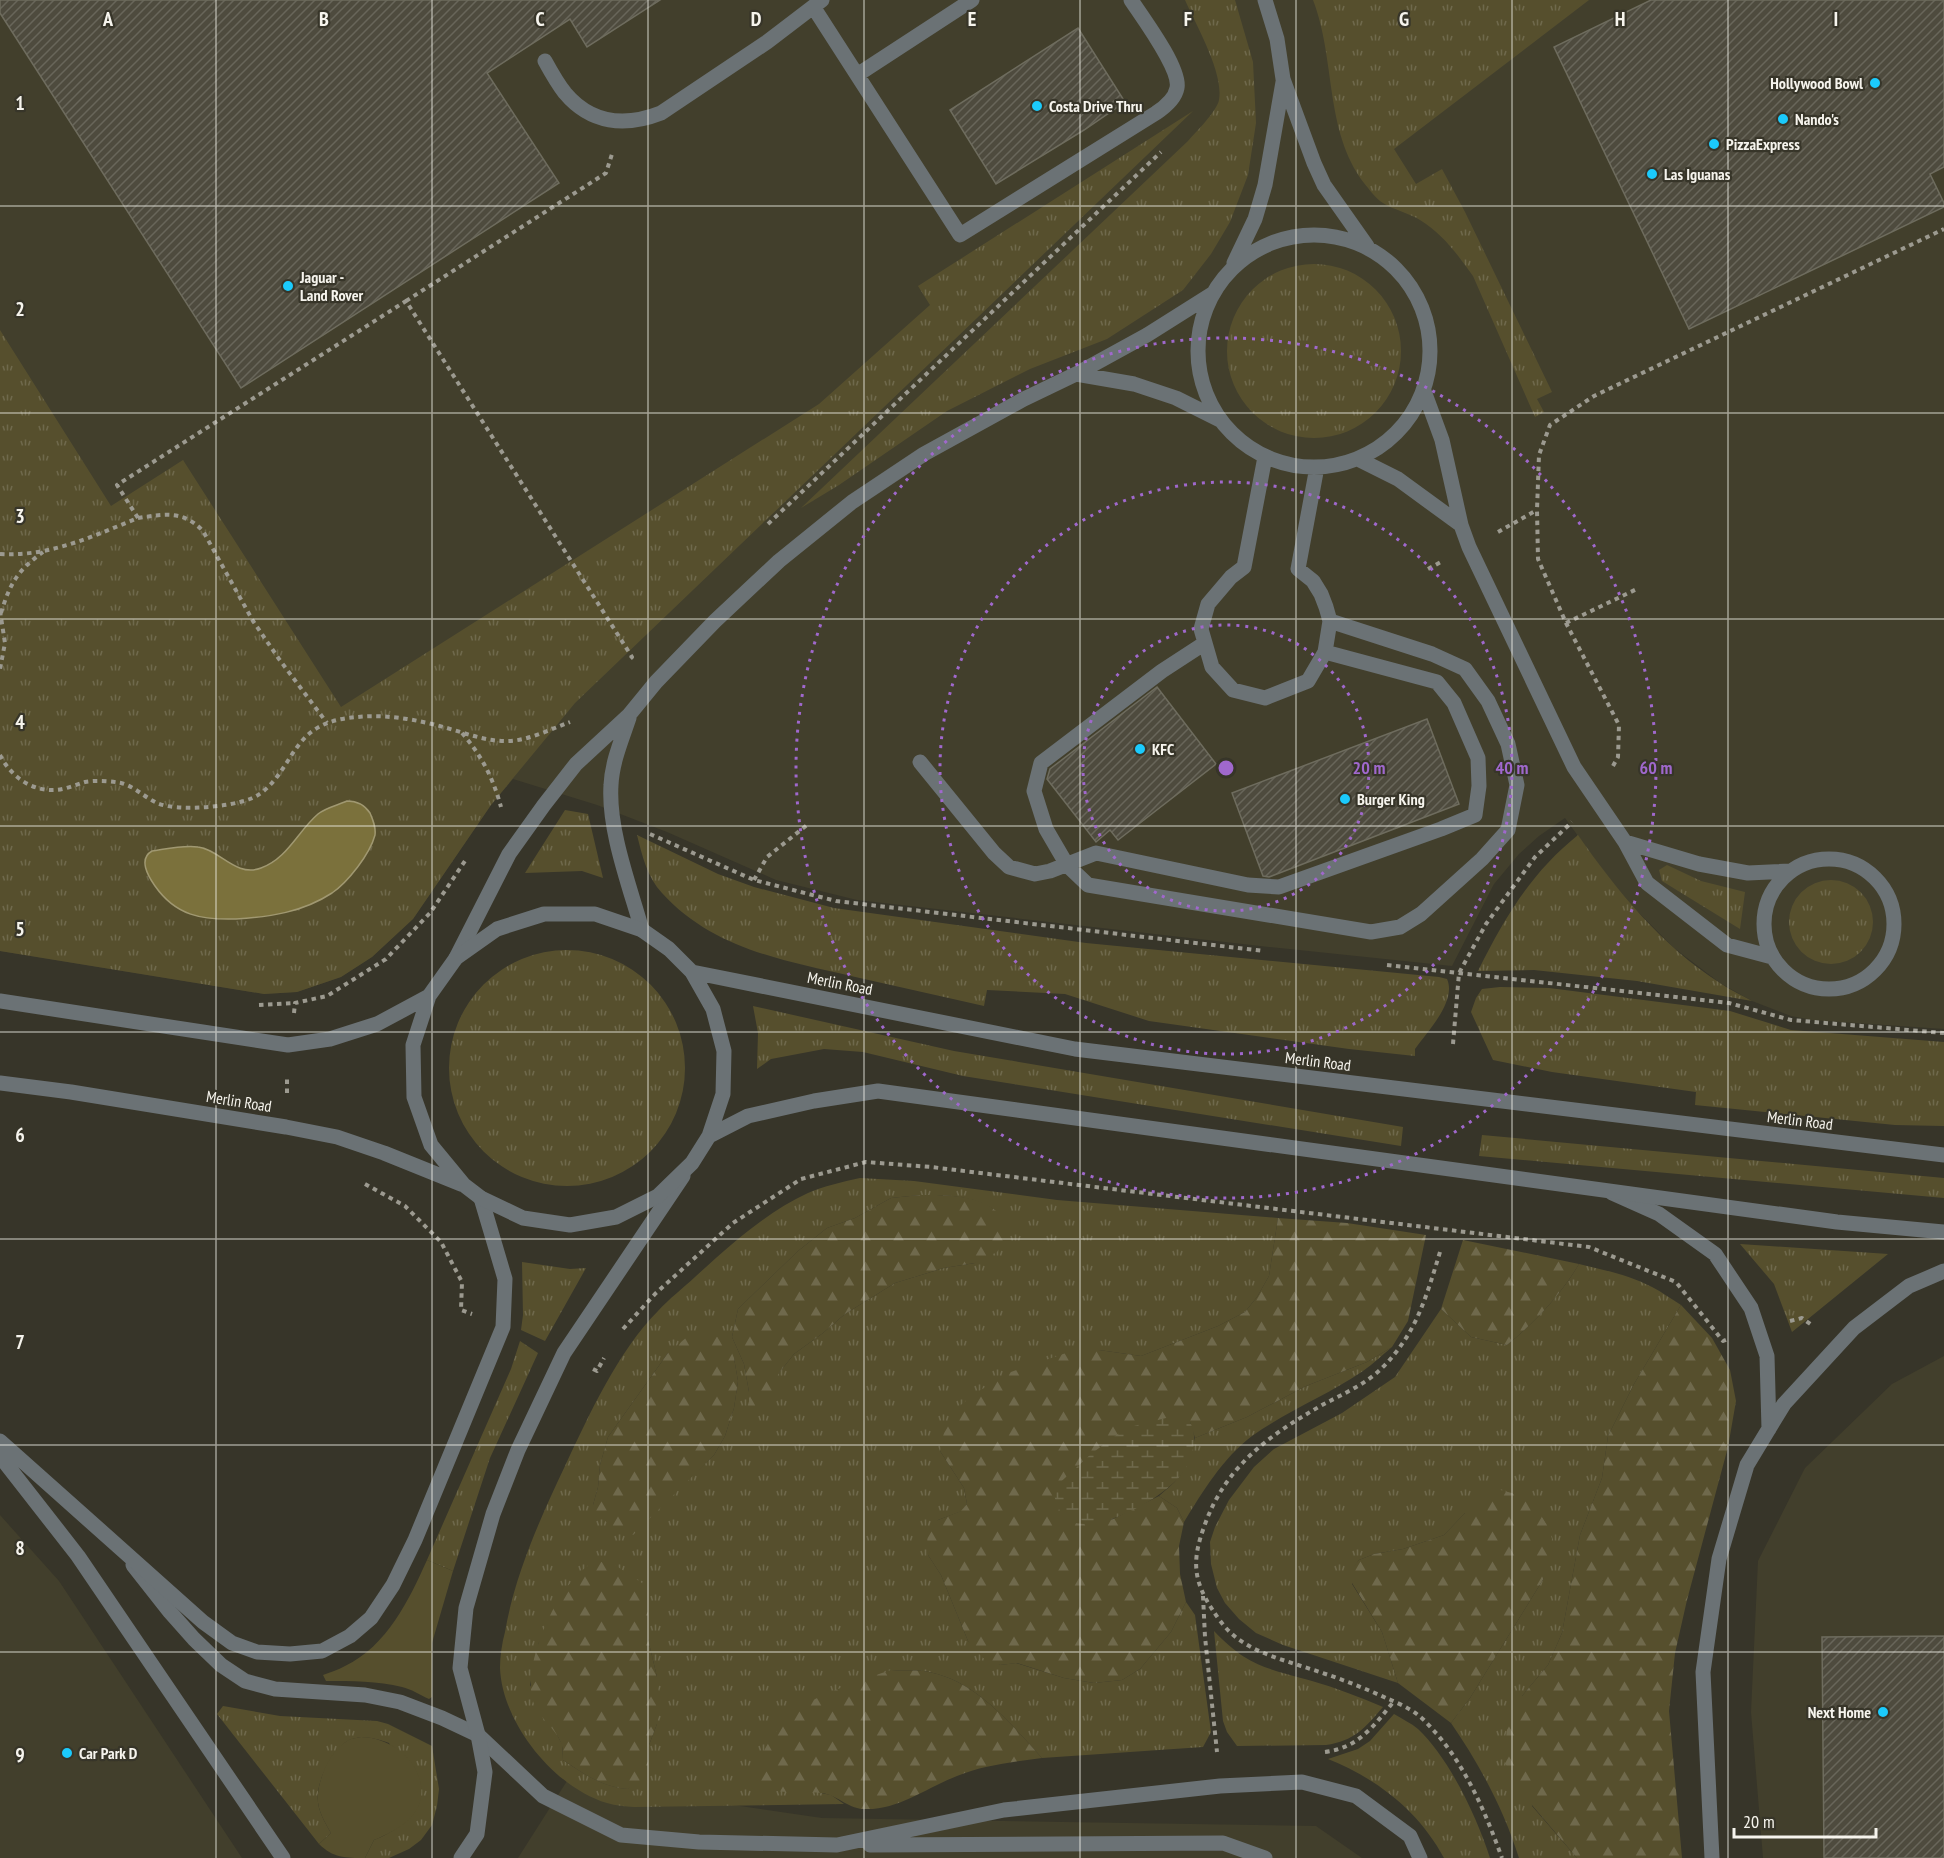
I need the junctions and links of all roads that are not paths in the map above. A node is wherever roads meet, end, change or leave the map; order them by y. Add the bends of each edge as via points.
1 (972, 0) edge
2 (1131, 0) edge
3 (1265, 0) edge
4 (818, 4) edge
5 (545, 61) dead end
6 (857, 75) junction
7 (1283, 79) junction
8 (1368, 248) junction
9 (1231, 269) junction
10 (1212, 294) junction
11 (1076, 374) junction
12 (1424, 391) junction
13 (1220, 420) junction
14 (1265, 457) junction
15 (1358, 459) junction
16 (1317, 467) junction
17 (1461, 525) junction
18 (1330, 621) junction
19 (1205, 643) junction
20 (1325, 652) junction
21 (630, 715) junction
22 (920, 762) dead end
23 (1625, 842) junction
24 (1067, 865) junction
25 (1790, 871) junction
26 (642, 930) junction
27 (1772, 957) junction
28 (456, 958) junction
29 (692, 972) junction
30 (429, 996) junction
31 (0, 1001) edge
32 (0, 1083) edge
33 (709, 1136) junction
34 (1944, 1154) edge
35 (692, 1163) junction
36 (464, 1185) junction
37 (1607, 1191) junction
38 (481, 1198) junction
39 (1944, 1232) edge
40 (1944, 1271) edge
41 (1769, 1429) junction
42 (0, 1441) edge
43 (0, 1456) edge
44 (118, 1546) junction
45 (478, 1735) junction
46 (837, 1845) junction
47 (283, 1858) edge
48 (461, 1858) edge
49 (1265, 1858) edge
50 (1420, 1858) edge
51 (1712, 1858) edge

1 - 6 street
2 - 6 street via 1174,68 1178,87 1167,106 960,235
3 - 7 street via 1277,39
4 - 5 street via 767,42 645,119 621,122 591,114 563,91
4 - 6 street
7 - 8 street via 1324,185
7 - 9 street via 1265,185 1255,219
8 - 9 street via 1354,240 1317,233 1290,236 1264,245
8 - 12 street via 1386,258 1411,285 1427,318 1431,355
9 - 10 street
10 - 11 street
10 - 13 street via 1200,326 1198,361 1206,394
11 - 13 street via 1134,384 1176,398
11 - 21 street via 924,454 852,502 779,561 715,621
12 - 15 street via 1408,420 1386,443
12 - 17 street via 1442,440
13 - 14 street via 1240,441
14 - 16 street via 1290,465
14 - 19 street via 1244,567 1208,604 1201,629
15 - 16 street
15 - 17 street via 1398,478
16 - 18 street via 1298,569 1317,587
17 - 23 street via 1468,548 1574,767
18 - 20 street
18 - 24 street via 1432,654 1465,669 1488,701 1508,744 1517,785 1508,830 1482,859 1421,914 1401,927 1371,932 1088,885
19 - 20 street via 1212,667 1233,690 1264,698 1308,681
19 - 24 street via 1041,763 1034,791 1046,829
20 - 24 street via 1437,682 1454,703 1478,758 1475,815 1280,887 1248,885 1096,853
21 - 26 street via 611,785 612,817
21 - 28 street via 576,764 544,805 509,854
22 - 24 street via 994,854 1009,867 1035,874
23 - 25 street via 1699,864 1748,873
23 - 27 street via 1647,883 1727,945
25 - 27 street via 1776,884 1763,920 1764,939
25 - 27 street via 1822,858 1843,860 1863,868 1879,881 1890,899 1894,918 1892,939 1884,958 1870,975 1834,990 1798,982
26 - 28 street via 595,914 544,914 497,929
26 - 29 street via 669,948
28 - 30 street
29 - 33 street via 713,1009 724,1051 723,1094
29 - 34 street, Merlin Road via 1075,1049
30 - 31 street via 377,1024 330,1039 288,1046
30 - 36 street via 413,1045 414,1097 431,1145
32 - 36 street, Merlin Road via 337,1137
33 - 35 street
33 - 37 street via 748,1116 878,1091
35 - 38 street via 658,1196 616,1217 570,1225 523,1218
35 - 45 street via 564,1353 514,1460 466,1608 460,1668
36 - 38 street
37 - 39 street
37 - 41 street via 1659,1214 1715,1254 1751,1308 1759,1328 1767,1356
38 - 44 street via 505,1279 503,1327 415,1540 371,1618 350,1636 322,1651 257,1652 232,1643 203,1622
40 - 41 street via 1909,1286 1854,1328 1784,1404
41 - 51 street via 1747,1465 1719,1559 1702,1672
42 - 44 street
43 - 47 street via 78,1556
44 - 45 street via 194,1639 245,1681 275,1689 365,1695 400,1702
45 - 46 street via 543,1796 621,1835 699,1842
45 - 48 street via 485,1772 477,1834
46 - 49 street via 1223,1844
46 - 50 street via 1004,1810 1220,1786 1302,1782 1356,1796 1410,1836

